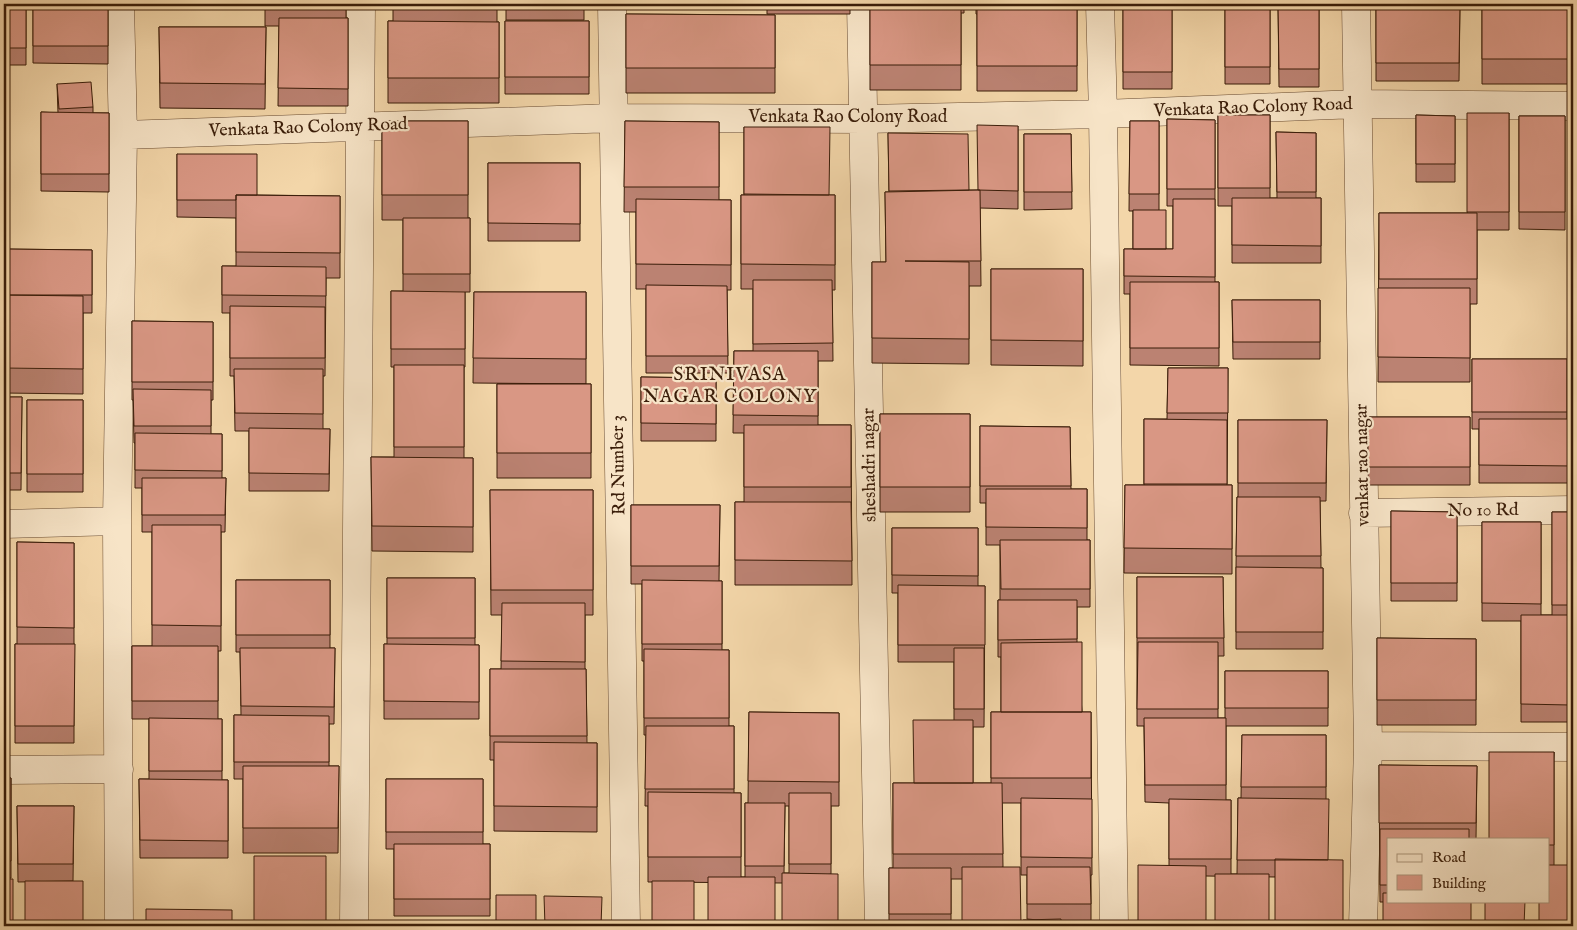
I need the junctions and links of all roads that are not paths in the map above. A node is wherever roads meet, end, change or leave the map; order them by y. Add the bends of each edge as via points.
1 (120, 4) edge
2 (361, 4) edge
3 (612, 4) edge
4 (861, 4) edge
5 (1100, 4) edge
6 (1356, 4) edge
7 (1357, 104) junction
8 (1573, 106) edge
9 (1103, 114) junction
10 (614, 118) junction
11 (864, 119) junction
12 (359, 126) junction
13 (123, 135) junction
14 (1573, 510) edge
15 (1364, 513) junction
16 (117, 521) junction
17 (4, 524) edge
18 (1368, 746) junction
19 (1573, 747) edge
20 (119, 769) junction
21 (4, 770) edge
22 (119, 926) edge
23 (354, 926) edge
24 (626, 926) edge
25 (879, 926) edge
26 (1114, 926) edge
27 (1363, 926) edge

1 - 13 street
2 - 12 street
3 - 10 street, Rd Number 3
4 - 11 street, sheshadri nagar
5 - 9 street
6 - 7 street, venkat rao nagar
7 - 8 street, Venkata Rao Colony Road
7 - 9 street, Venkata Rao Colony Road
7 - 15 street, venkat rao nagar
9 - 11 street, Venkata Rao Colony Road
9 - 26 street
10 - 11 street, Venkata Rao Colony Road
10 - 12 street, Venkata Rao Colony Road
10 - 24 street, Rd Number 3
11 - 25 street, sheshadri nagar
12 - 13 street, Venkata Rao Colony Road
12 - 23 street
13 - 16 street
14 - 15 street, No 10 Rd
15 - 18 street, venkat rao nagar
16 - 17 street
16 - 20 street
18 - 19 street
18 - 27 street, venkat rao nagar
20 - 21 street
20 - 22 street

